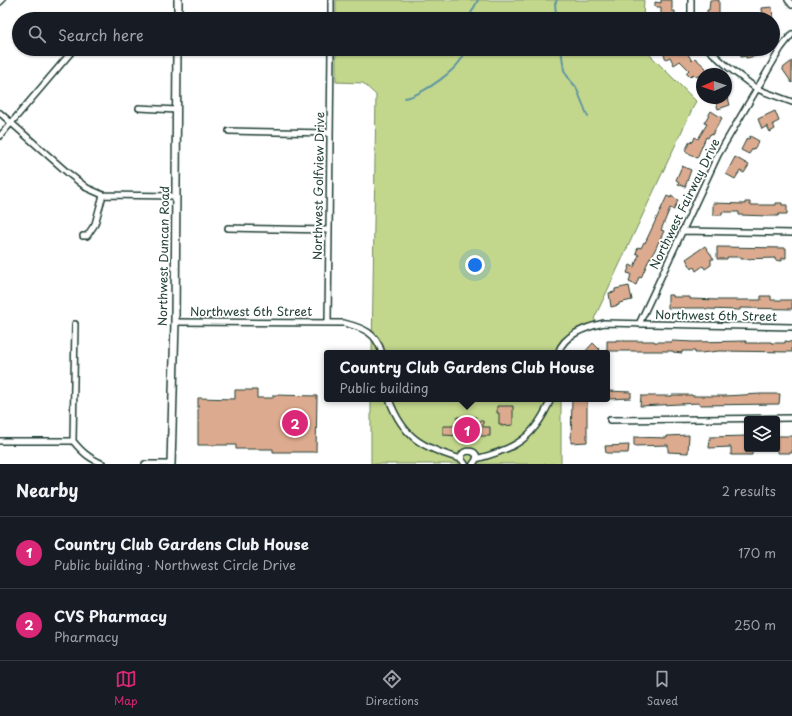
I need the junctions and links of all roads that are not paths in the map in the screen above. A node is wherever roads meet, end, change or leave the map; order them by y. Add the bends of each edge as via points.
1 (178, 0) edge
2 (331, 0) edge
3 (691, 0) edge
4 (788, 0) edge
5 (792, 4) edge
6 (178, 12) edge
7 (331, 12) edge
8 (691, 12) edge
9 (792, 34) edge
10 (780, 50) edge
11 (68, 56) edge
12 (178, 56) edge
13 (331, 56) edge
14 (715, 56) edge
15 (776, 56) edge
16 (757, 90) junction
17 (792, 102) edge
18 (139, 108) dead end
19 (177, 110) junction
20 (0, 113) edge
21 (11, 122) junction
22 (229, 131) dead end
23 (330, 133) junction
24 (0, 136) edge
25 (103, 195) junction
26 (176, 196) junction
27 (228, 228) dead end
28 (329, 230) junction
29 (682, 231) junction
30 (792, 233) edge
31 (83, 236) dead end
32 (175, 322) junction
33 (328, 322) junction
34 (75, 324) dead end
35 (639, 324) junction
36 (792, 327) edge
37 (380, 350) edge
38 (559, 350) edge
39 (390, 402) edge
40 (550, 402) edge
41 (792, 418) edge
42 (610, 420) dead end
43 (0, 441) edge
44 (74, 441) junction
45 (463, 462) edge
46 (475, 462) edge
47 (103, 464) edge
48 (144, 464) edge
49 (171, 464) edge

1 - 6 street
2 - 7 street
3 - 8 street
4 - 5 street
9 - 10 street, Northwest Fairway Drive
11 - 21 street
12 - 19 street, Northwest Duncan Road
13 - 23 street, Northwest Golfview Drive
14 - 16 street
15 - 16 street, Northwest Fairway Drive
16 - 17 street
16 - 29 street, Northwest Fairway Drive via 718,155
18 - 19 street
19 - 26 street, Northwest Duncan Road
20 - 21 street
21 - 24 street
21 - 25 street via 68,173 87,188
22 - 23 street
23 - 28 street, Northwest Golfview Drive
25 - 26 street
25 - 31 street via 95,224 87,236
26 - 32 street, Northwest Duncan Road
27 - 28 street
28 - 33 street, Northwest Golfview Drive
29 - 30 street
29 - 35 street, Northwest Fairway Drive
32 - 33 street, Northwest 6th Street
32 - 49 street, Northwest Duncan Road
33 - 37 street, Northwest 6th Street via 360,327 371,333
34 - 44 street
35 - 36 street, Northwest 6th Street
35 - 38 street, Northwest 6th Street via 604,323 592,326 569,338
39 - 45 street via 398,420 413,438 425,446
40 - 46 street via 535,428 522,440
41 - 42 street
43 - 44 street
44 - 47 street via 82,452
45 - 46 street via 464,452 469,448 475,454
48 - 49 street

